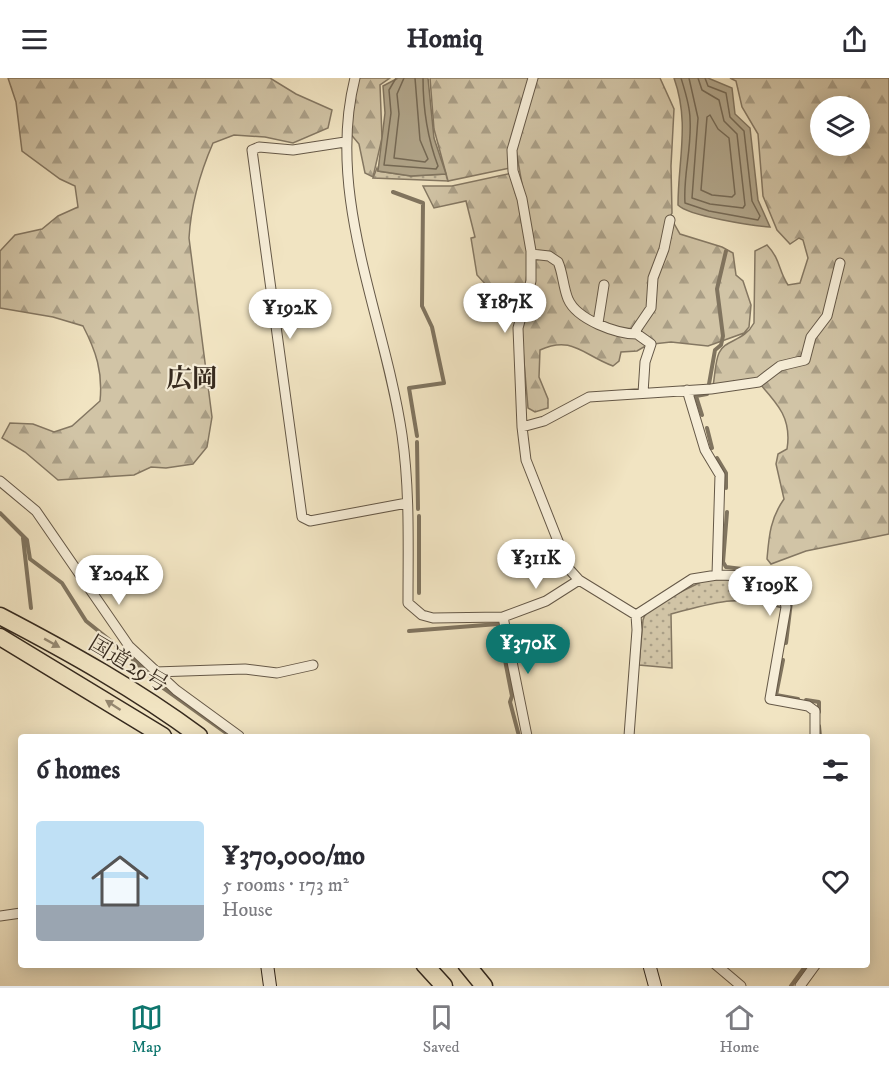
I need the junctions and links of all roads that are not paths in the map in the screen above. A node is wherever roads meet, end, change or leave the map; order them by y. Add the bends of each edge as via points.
1 (355, 78) edge
2 (532, 78) edge
3 (345, 142) junction
4 (670, 220) dead end
5 (531, 254) junction
6 (840, 263) dead end
7 (604, 285) dead end
8 (598, 323) junction
9 (637, 334) junction
10 (687, 390) junction
11 (643, 393) junction
12 (522, 427) junction
13 (0, 481) edge
14 (407, 503) junction
15 (717, 575) junction
16 (579, 580) junction
17 (636, 615) junction
18 (0, 616) edge
19 (503, 617) junction
20 (0, 637) edge
21 (313, 665) dead end
22 (156, 672) junction
23 (159, 734) edge
24 (196, 734) edge
25 (236, 734) edge
26 (527, 734) edge
27 (629, 734) edge
28 (815, 734) edge
29 (18, 913) edge
30 (0, 916) edge
31 (268, 968) edge
32 (428, 968) edge
33 (468, 968) edge
34 (650, 968) edge
35 (720, 968) edge
36 (813, 968) edge
37 (270, 986) edge
38 (444, 986) edge
39 (484, 986) edge
40 (655, 986) edge
41 (741, 986) edge
42 (800, 986) edge

1 - 3 street
2 - 5 street via 512,150
3 - 14 street via 348,187 402,436
3 - 14 street via 293,150 252,150 302,517 310,521
4 - 9 street via 652,278 651,308
5 - 8 street via 549,256 558,262 571,304
5 - 12 street via 531,281 518,328
6 - 10 street via 827,316 811,337 805,360 780,366 759,382
7 - 8 street
8 - 9 street via 619,334
9 - 11 street via 651,344 645,362
10 - 11 street
10 - 15 street via 705,450 720,475
11 - 12 street via 589,397 544,421
12 - 16 street via 526,460 570,569
13 - 22 street via 36,511 129,646
14 - 19 street via 408,603 422,615 433,618
15 - 17 street via 692,579
15 - 28 street via 752,576 785,602 770,699 808,706 814,711
16 - 17 street
16 - 19 street via 546,601
17 - 27 street
18 -> 24 highway, 国道29号 via 108,676
19 - 26 street
23 -> 20 highway, 国道29号
21 - 22 street via 276,673 245,669
22 - 25 street
29 - 30 street
31 - 37 street
32 - 38 highway
33 - 39 highway
34 - 40 street
35 - 41 street
36 - 42 street

